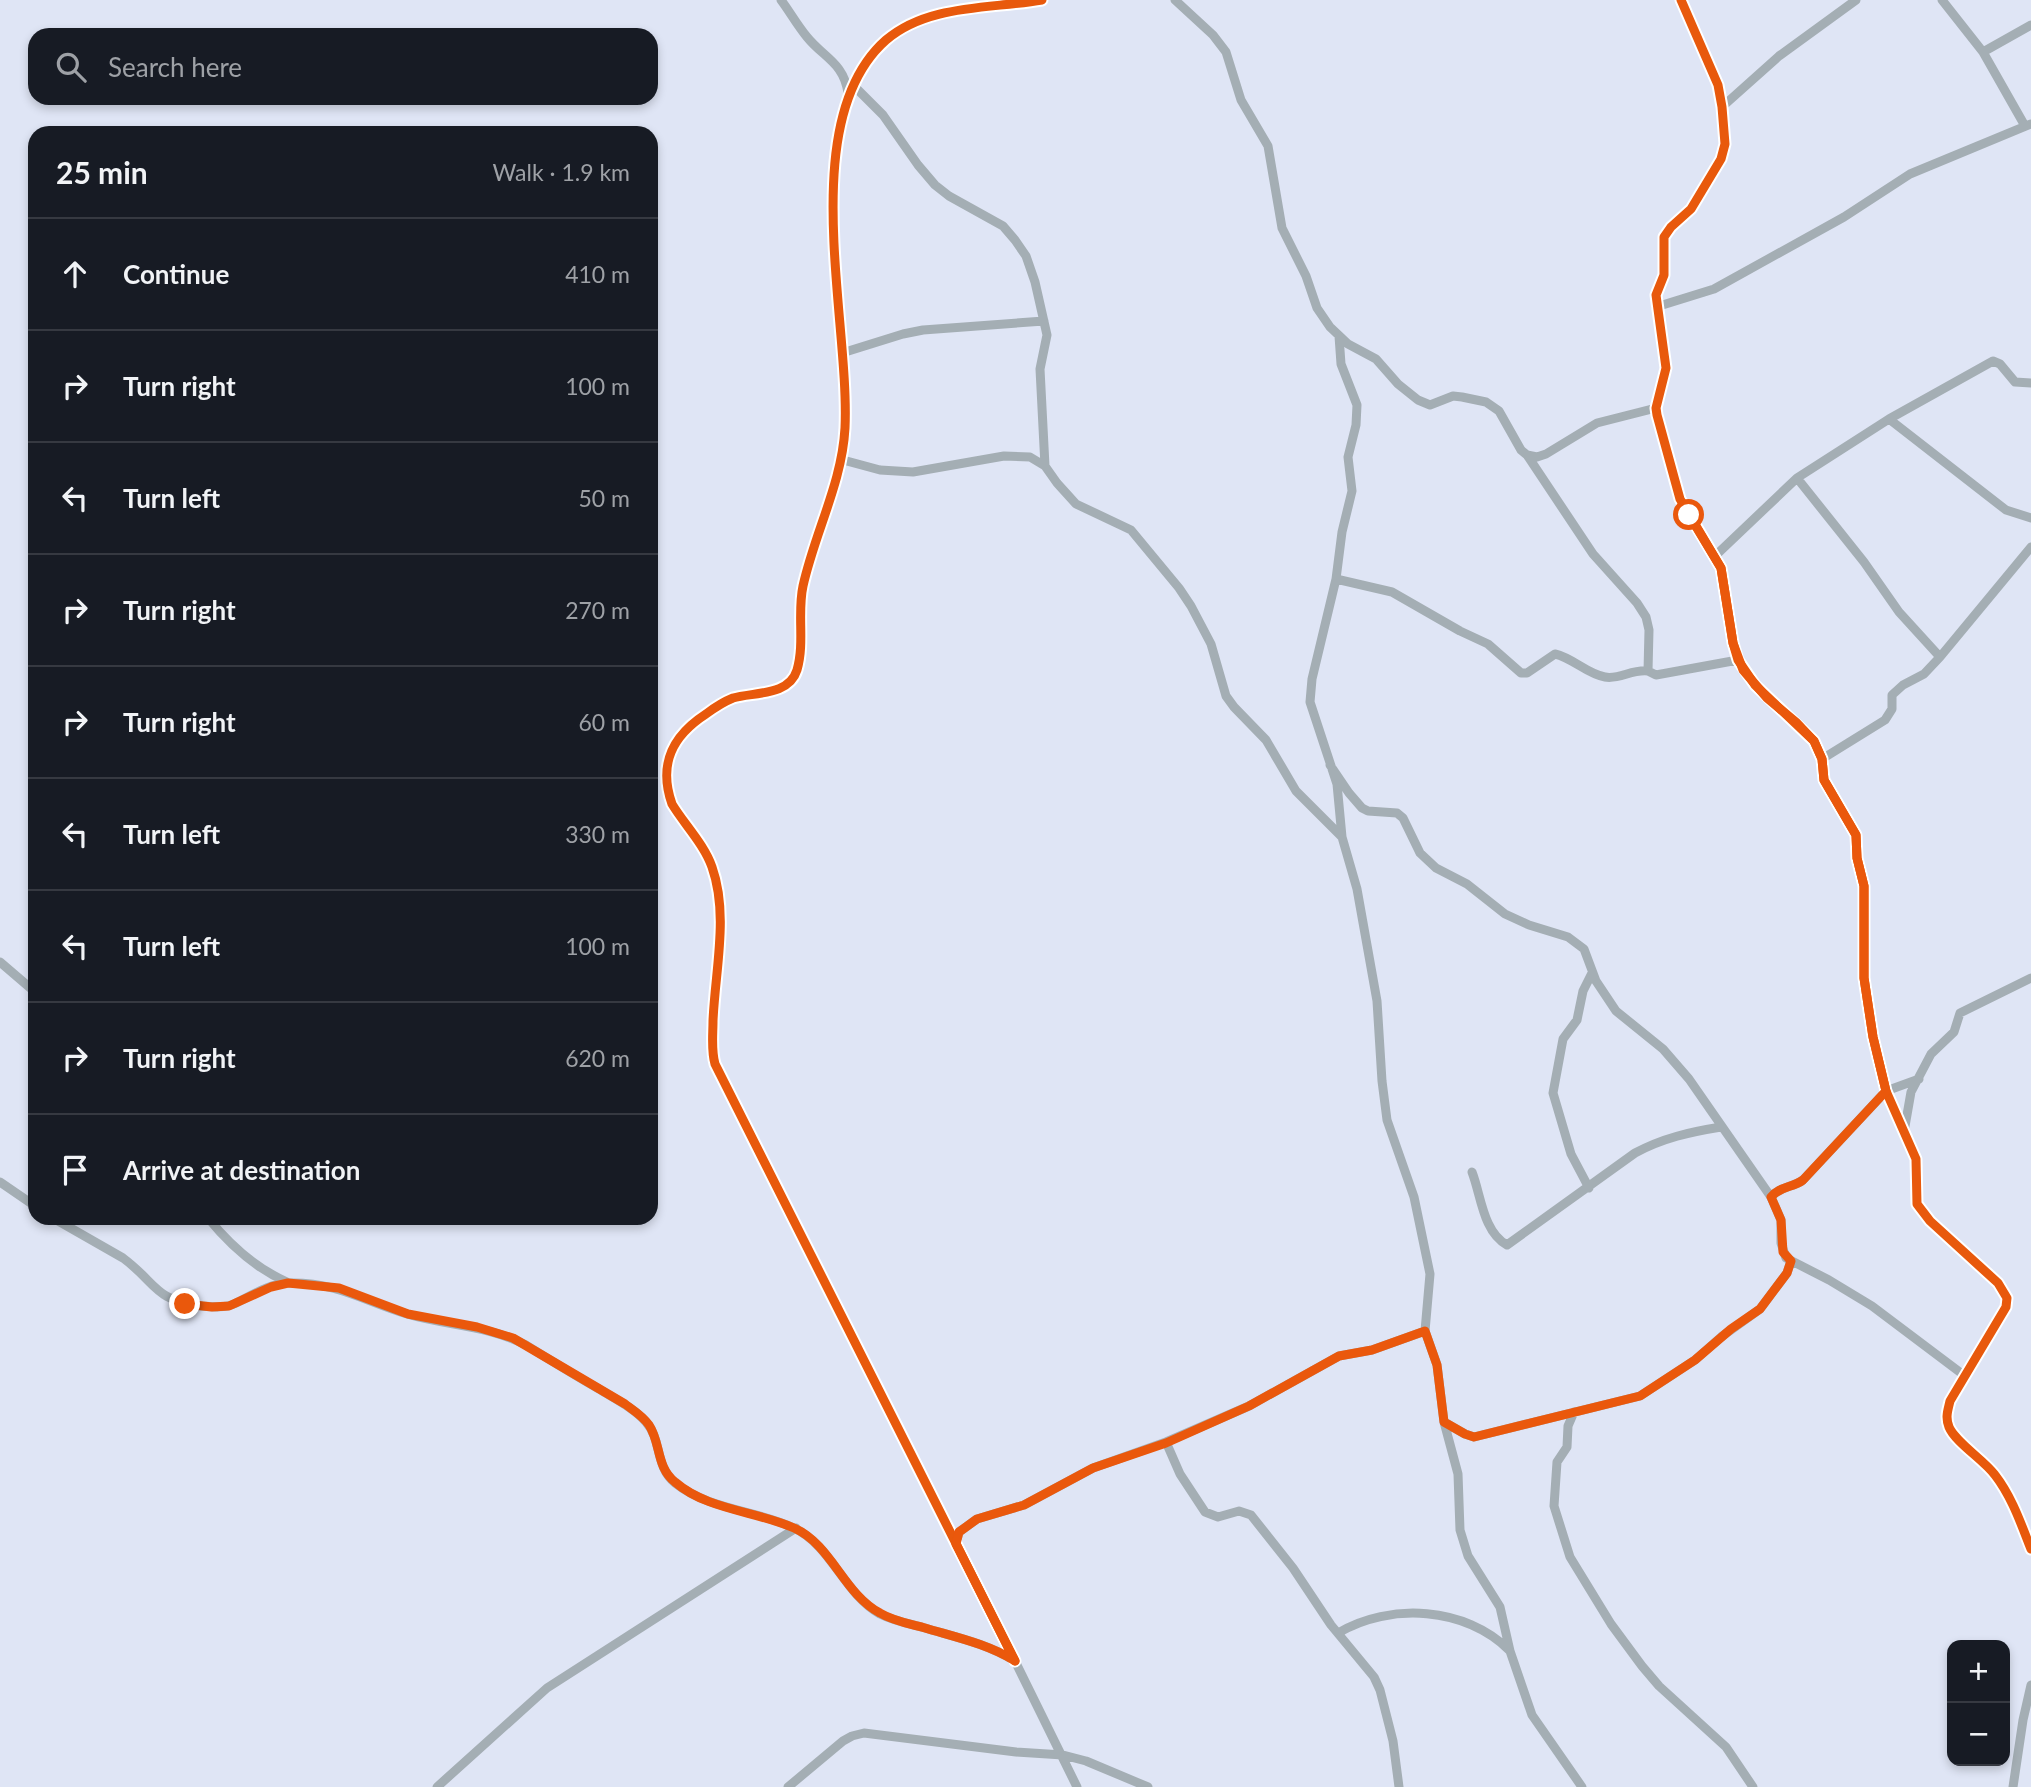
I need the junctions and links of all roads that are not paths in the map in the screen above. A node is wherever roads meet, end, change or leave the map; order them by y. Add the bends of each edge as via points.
1 (781, 0) edge
2 (1042, 0) edge
3 (1175, 0) edge
4 (1681, 0) edge
5 (1856, 0) edge
6 (1942, 0) edge
7 (2031, 25) edge
8 (1983, 51) junction
9 (853, 85) junction
10 (848, 95) junction
11 (1722, 107) junction
12 (2028, 125) edge
13 (1656, 307) junction
14 (1044, 321) junction
15 (1339, 336) junction
16 (842, 353) junction
17 (2031, 383) edge
18 (1656, 408) junction
19 (1889, 419) junction
20 (1527, 455) junction
21 (842, 460) junction
22 (1045, 466) junction
23 (1797, 478) junction
24 (2031, 518) edge
25 (2031, 547) edge
26 (1714, 556) junction
27 (1336, 579) junction
28 (1940, 657) junction
29 (1738, 660) junction
30 (1648, 671) junction
31 (1822, 759) junction
32 (1330, 765) junction
33 (1342, 837) junction
34 (0, 962) edge
35 (1592, 973) junction
36 (2031, 978) edge
37 (28, 986) edge
38 (1919, 1079) junction
39 (1886, 1091) junction
40 (1721, 1127) junction
41 (1904, 1133) junction
42 (1472, 1172) dead end
43 (0, 1182) edge
44 (1589, 1188) junction
45 (1771, 1197) junction
46 (28, 1201) edge
47 (65, 1225) edge
48 (214, 1225) edge
49 (1791, 1261) junction
50 (288, 1283) junction
51 (1425, 1331) junction
52 (1965, 1376) junction
53 (1574, 1412) junction
54 (1444, 1422) junction
55 (1166, 1443) junction
56 (796, 1528) junction
57 (956, 1544) junction
58 (2031, 1549) edge
59 (1338, 1633) junction
60 (1510, 1651) junction
61 (1015, 1661) junction
62 (2031, 1685) edge
63 (2028, 1713) edge
64 (1063, 1755) junction
65 (437, 1787) edge
66 (788, 1787) edge
67 (1077, 1787) edge
68 (1148, 1787) edge
69 (1399, 1787) edge
70 (1582, 1787) edge
71 (1753, 1787) edge
72 (2013, 1787) edge

1 - 10 street via 808,39 842,72
2 - 9 street via 954,11 910,25 883,42
3 - 15 street via 1226,52 1241,100 1268,146 1282,228 1317,308
4 - 11 street via 1714,73
5 - 11 street via 1779,56
6 - 8 street
7 - 8 street
8 - 12 street
9 - 10 street
9 - 14 street via 877,108 934,184 1003,226 1015,240 1026,256
10 - 16 street via 833,197
11 - 13 street via 1724,152 1691,209 1664,237 1664,275
12 - 13 street via 1910,174 1844,217 1714,289
13 - 18 street via 1666,368
14 - 16 street via 923,330
14 - 22 street via 1046,346 1040,369
15 - 20 street via 1376,359 1424,403 1437,404 1453,396 1494,407
15 - 27 street via 1341,364 1355,396 1357,414 1348,457 1352,491
16 - 21 street
17 - 19 street via 2015,382 1993,361
18 - 20 street via 1597,424 1546,454
18 - 26 street via 1675,486
19 - 23 street
19 - 24 street via 2006,510
20 - 30 street via 1593,554 1646,617
21 - 22 street via 880,470 913,472 1023,456
21 - 57 street via 803,588 799,658 793,678 774,690 733,699 699,718 671,749 667,782 672,804 712,866 717,892 715,1064
22 - 33 street via 1076,504 1131,530 1142,541 1179,588 1202,628 1226,696 1266,740 1296,791
23 - 26 street
23 - 28 street via 1899,612
25 - 28 street
26 - 29 street via 1724,579
27 - 30 street via 1392,592 1488,645 1521,673 1555,654 1609,678
27 - 32 street via 1310,689 1312,715
28 - 31 street via 1892,695 1892,709 1885,720
29 - 30 street via 1656,675
29 - 31 street via 1767,698 1807,732
31 - 39 street via 1824,780 1856,835 1864,886 1864,978
32 - 33 street via 1337,784
32 - 35 street via 1362,808 1398,813 1420,853 1436,868 1516,919 1580,945
33 - 51 street via 1357,889 1377,1001 1387,1120 1414,1197 1430,1274
34 - 37 street
35 - 40 street via 1616,1012 1663,1049 1704,1098
35 - 44 street via 1577,1020 1563,1039 1553,1093 1564,1137
36 - 38 street via 1960,1013 1954,1031 1931,1054
38 - 39 street
38 - 41 street via 1908,1100
39 - 41 street
39 - 45 street via 1803,1180 1779,1188
40 - 44 street via 1681,1133 1651,1145
40 - 45 street
41 - 52 street via 1917,1165 1916,1200 1921,1212 1998,1283 2007,1298
42 - 44 street via 1489,1224 1507,1245
43 - 46 street
45 - 49 street via 1781,1220 1783,1252
47 - 50 street via 123,1258 173,1301 229,1306
48 - 50 street via 256,1265
49 - 52 street via 1872,1306
49 - 53 street via 1760,1309 1695,1360 1632,1400
50 - 56 street via 339,1288 408,1314 513,1338 625,1404 649,1424 661,1464 675,1483 716,1503
51 - 54 street via 1437,1365
51 - 55 street via 1339,1356 1249,1406
52 - 58 street via 1946,1413 1949,1427 1994,1474
53 - 54 street via 1474,1437
53 - 71 street via 1567,1447 1557,1462 1554,1506 1570,1556 1642,1666 1726,1747
54 - 60 street via 1458,1475 1464,1545 1500,1607
55 - 57 street via 1093,1468 1024,1505 977,1519 959,1532
55 - 59 street via 1205,1512 1218,1517 1239,1511 1251,1515
56 - 61 street via 879,1613 995,1650
56 - 65 street via 547,1688
57 - 61 street
59 - 60 street via 1376,1618 1435,1615 1474,1625
59 - 69 street via 1380,1690
60 - 70 street via 1532,1714
61 - 64 street
62 - 63 street
63 - 72 street
64 - 66 street via 864,1733 844,1741
64 - 67 street
64 - 68 street

